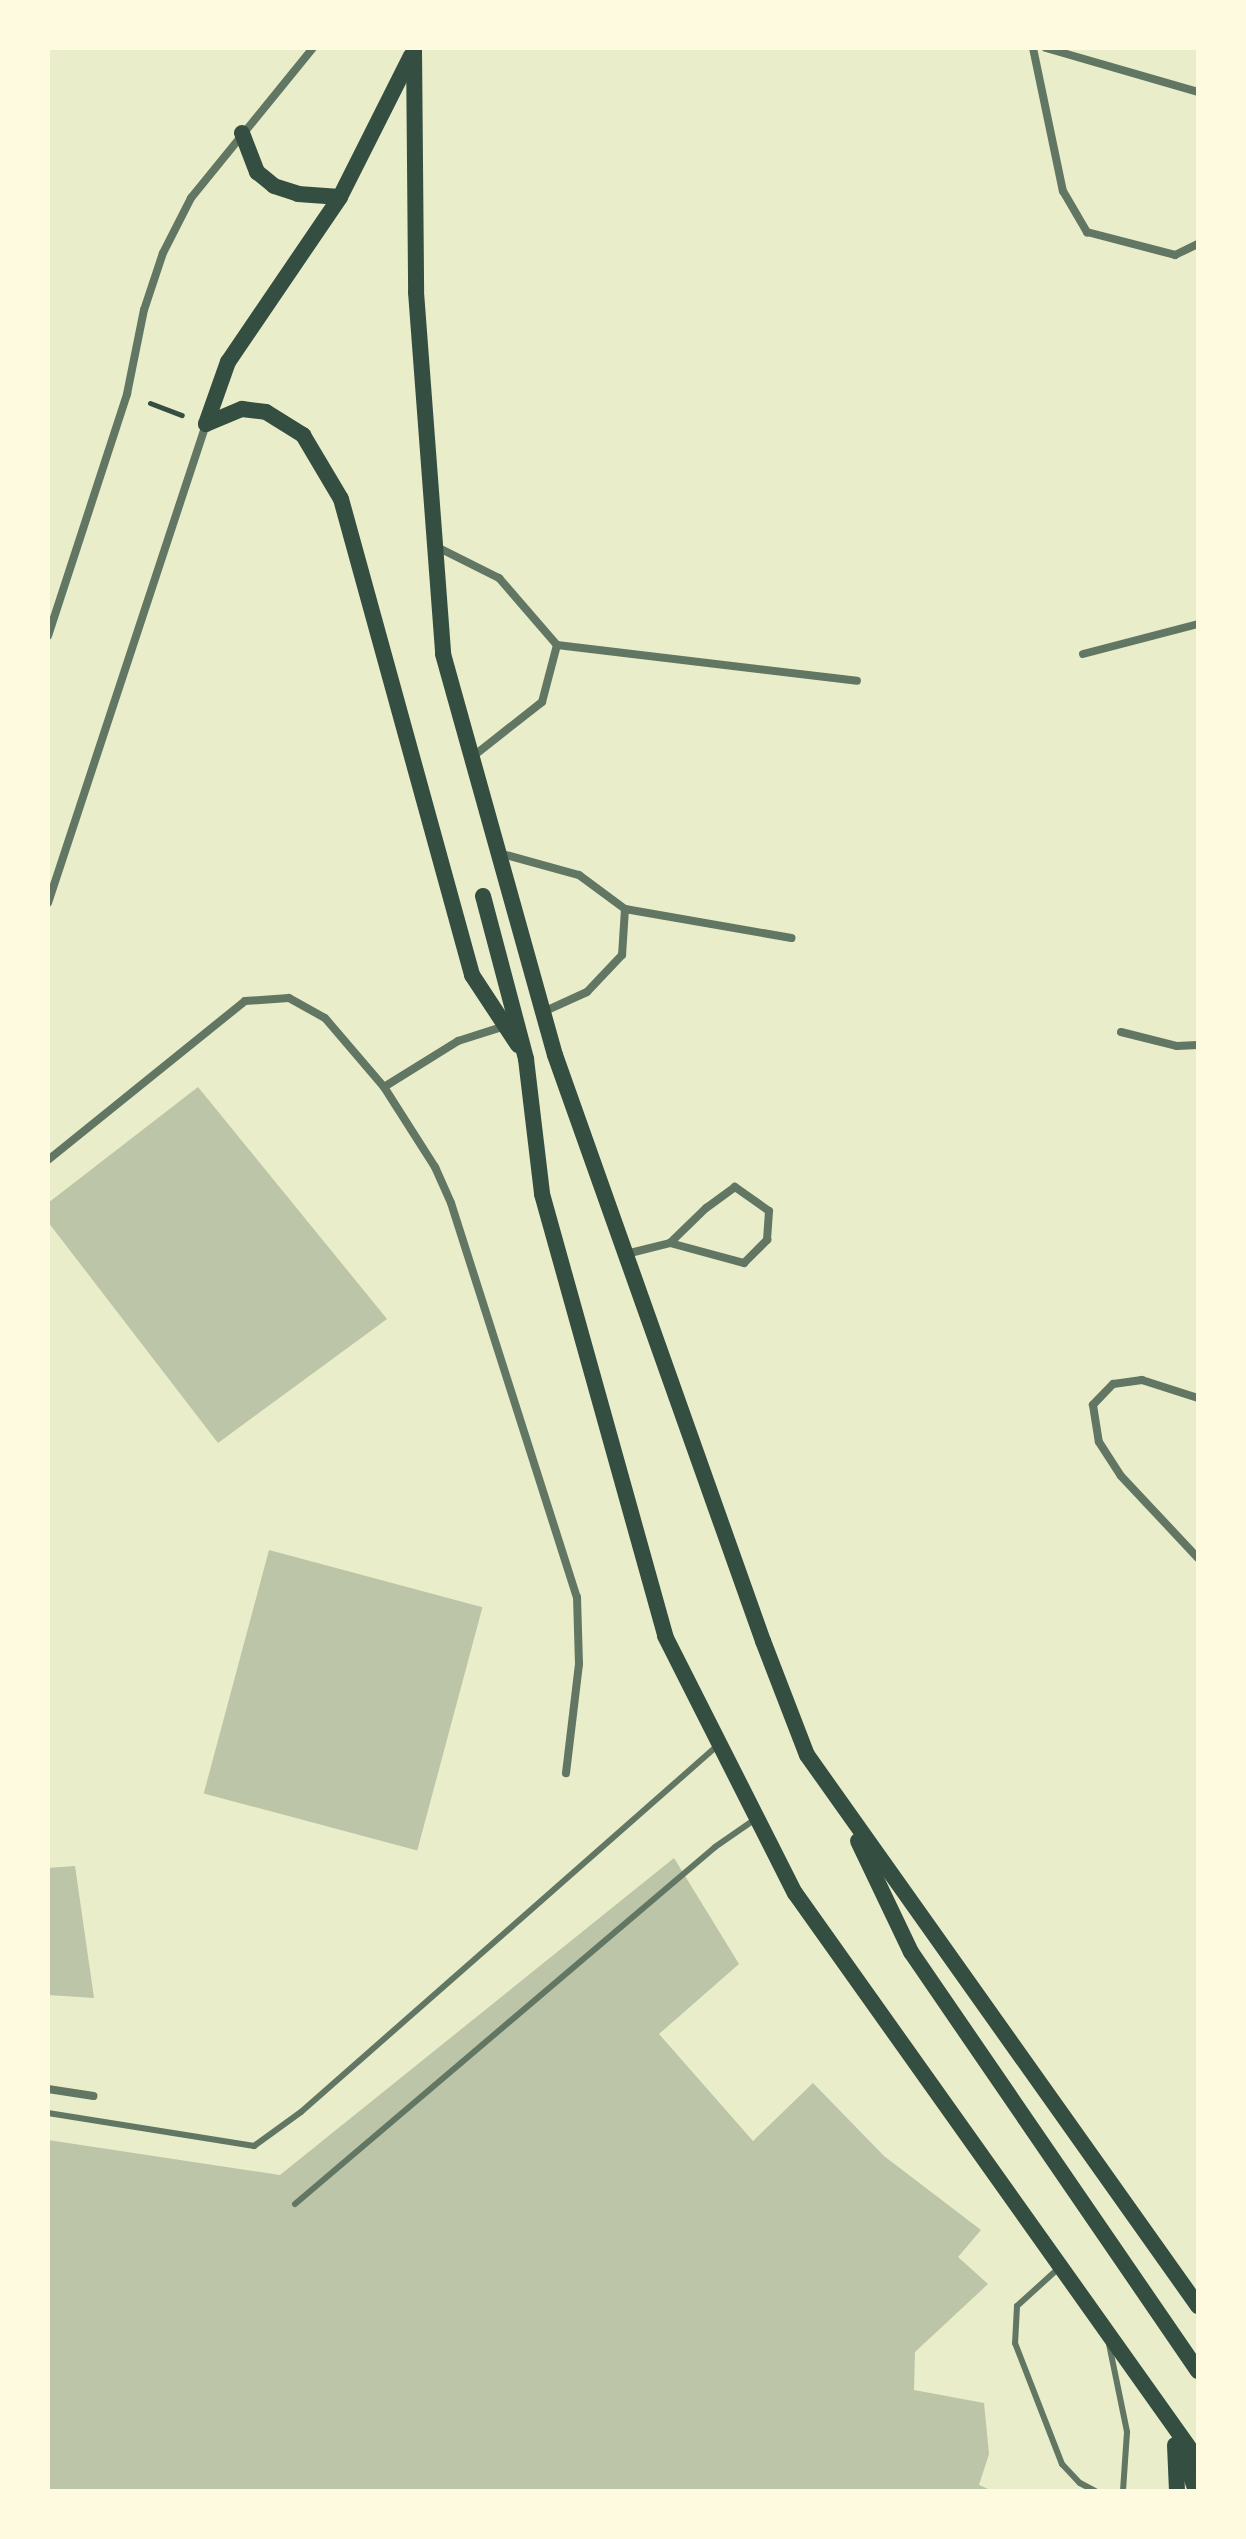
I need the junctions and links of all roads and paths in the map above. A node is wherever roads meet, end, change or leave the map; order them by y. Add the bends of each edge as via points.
1 (313, 48) edge
2 (1033, 48) edge
3 (1046, 48) edge
4 (413, 50) edge
5 (1198, 92) edge
6 (242, 133) junction
7 (340, 197) junction
8 (1198, 244) edge
9 (127, 394) junction
10 (206, 424) junction
11 (434, 546) junction
12 (1198, 624) edge
13 (48, 636) edge
14 (557, 645) junction
15 (1083, 654) dead end
16 (857, 681) dead end
17 (472, 757) junction
18 (498, 853) junction
19 (483, 896) dead end
20 (48, 903) edge
21 (625, 909) junction
22 (791, 938) dead end
23 (543, 1012) junction
24 (505, 1026) junction
25 (1121, 1032) dead end
26 (1198, 1045) edge
27 (526, 1059) junction
28 (384, 1087) junction
29 (48, 1160) edge
30 (670, 1243) junction
31 (625, 1255) junction
32 (1198, 1398) edge
33 (1198, 1558) edge
34 (720, 1744) junction
35 (566, 1773) dead end
36 (838, 1799) junction
37 (757, 1818) junction
38 (48, 2089) edge
39 (93, 2096) dead end
40 (48, 2113) edge
41 (295, 2204) dead end
42 (1060, 2267) junction
43 (1198, 2306) edge
44 (1107, 2332) junction
45 (1198, 2371) edge
46 (1174, 2428) junction
47 (1198, 2460) edge
48 (1095, 2491) edge
49 (1123, 2491) edge
50 (1177, 2491) edge
51 (1196, 2491) edge

1 - 6 street
2 - 8 street via 1063,191 1087,232 1175,255
3 - 5 street
4 - 7 main road
4 - 11 main road via 416,292
6 - 7 main road via 257,172 274,186
6 - 9 street via 191,198 163,253 144,310
7 - 10 main road via 228,362
9 - 10 path
9 - 13 street
10 - 20 street
10 - 24 main road via 242,409 266,412 303,435 341,499 472,975
11 - 14 street via 499,578
11 - 17 main road via 443,654
12 - 15 street
14 - 16 street
14 - 17 street via 542,702
17 - 18 main road
18 - 21 street via 579,875
18 - 23 main road
19 - 27 main road
21 - 22 street
21 - 23 street via 622,955 587,992
23 - 31 main road
24 - 27 main road
24 - 28 street via 458,1041
25 - 26 street via 1177,1046
27 - 34 main road via 542,1194 661,1621
28 - 29 street via 325,1018 289,998 245,1001
28 - 35 street via 421,1142 451,1203 577,1597 579,1664
30 - 30 street via 744,1263 767,1240 769,1211 735,1187
30 - 31 street
31 - 36 main road via 802,1741
32 - 33 street via 1142,1380 1113,1384 1093,1405 1099,1442 1121,1476
34 - 37 main road
34 - 40 lane via 301,2112 254,2146
36 - 43 main road
36 - 45 main road via 911,1952
37 - 41 lane via 715,1847
37 - 42 main road via 795,1893
38 - 39 street
42 - 44 main road
42 - 48 lane via 1017,2306 1015,2343 1062,2464
44 - 46 main road
44 - 49 lane via 1127,2432
46 - 47 main road
46 - 50 main road
46 - 51 main road

